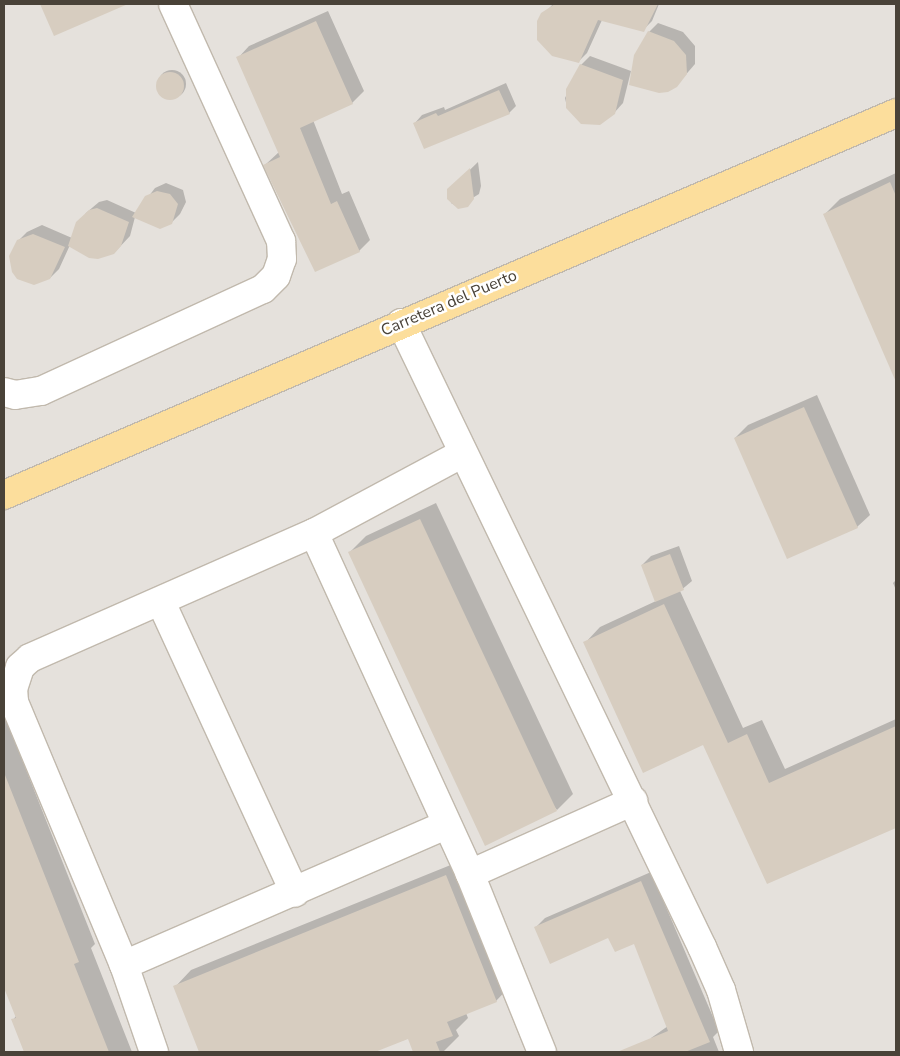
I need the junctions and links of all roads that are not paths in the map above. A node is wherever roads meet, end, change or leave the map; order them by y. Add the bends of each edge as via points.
1 (173, 4) edge
2 (895, 116) edge
3 (401, 323) junction
4 (4, 392) edge
5 (463, 453) junction
6 (4, 495) edge
7 (314, 533) junction
8 (162, 602) junction
9 (633, 801) junction
10 (446, 826) junction
11 (470, 874) junction
12 (295, 893) junction
13 (124, 965) junction
14 (154, 1052) edge
15 (542, 1052) edge
16 (739, 1052) edge

1 - 4 lane via 281,241 282,259 276,276 263,289 42,391 15,395
2 - 3 main road, Carretera del Puerto
3 - 5 lane
3 - 6 main road, Carretera del Puerto via 164,429
5 - 7 lane
5 - 9 lane
7 - 8 lane
7 - 10 lane
8 - 12 lane
8 - 13 lane via 30,658 20,667 13,689 14,702
9 - 11 lane
9 - 16 lane via 721,990
10 - 11 lane
10 - 12 lane
11 - 15 lane
12 - 13 lane
13 - 14 lane

